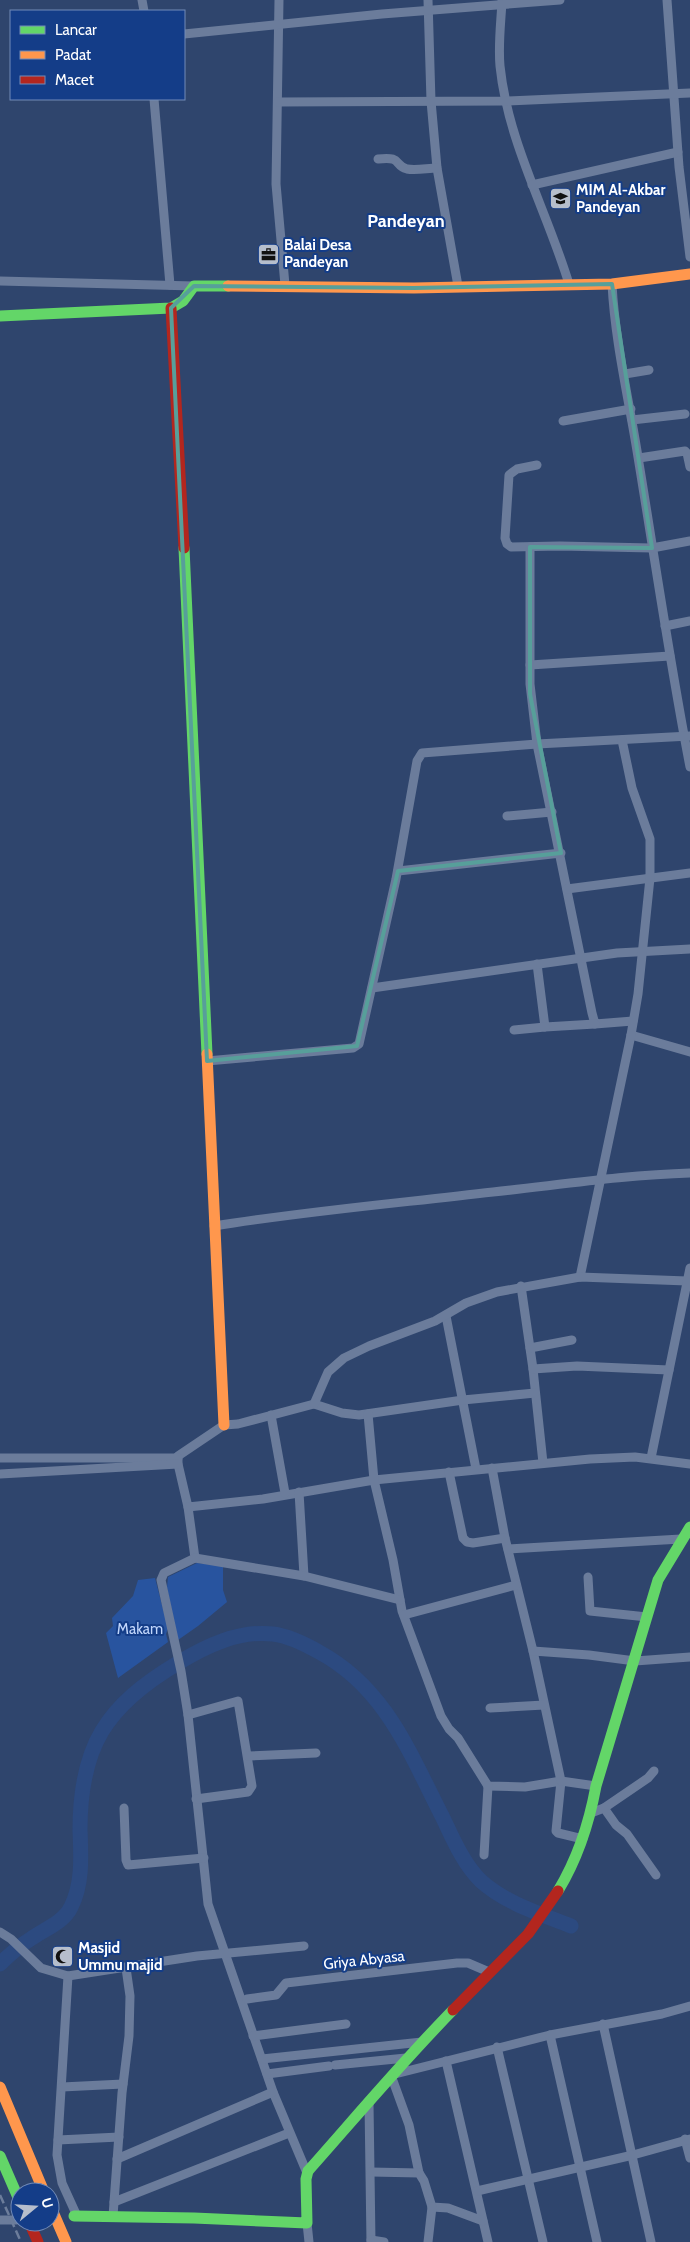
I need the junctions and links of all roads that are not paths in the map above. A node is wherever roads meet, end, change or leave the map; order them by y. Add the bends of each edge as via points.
1 (279, 0) edge
2 (428, 0) edge
3 (560, 0) edge
4 (667, 0) edge
5 (502, 3) edge
6 (429, 10) junction
7 (279, 24) junction
8 (185, 34) edge
9 (674, 93) junction
10 (690, 93) edge
11 (154, 100) edge
12 (431, 101) junction
13 (506, 101) junction
14 (278, 102) junction
15 (678, 152) junction
16 (378, 159) dead end
17 (690, 166) edge
18 (679, 167) junction
19 (437, 168) junction
20 (532, 185) junction
21 (690, 257) edge
22 (690, 274) edge
23 (0, 281) edge
24 (569, 284) junction
25 (612, 284) junction
26 (170, 285) junction
27 (285, 285) junction
28 (194, 286) junction
29 (458, 286) junction
30 (171, 308) junction
31 (0, 316) edge
32 (649, 370) dead end
33 (625, 374) junction
34 (631, 409) junction
35 (685, 414) dead end
36 (632, 420) junction
37 (563, 421) dead end
38 (638, 458) junction
39 (537, 465) dead end
40 (690, 467) edge
41 (690, 541) edge
42 (530, 547) junction
43 (652, 548) junction
44 (690, 621) edge
45 (665, 626) junction
46 (670, 656) junction
47 (530, 665) junction
48 (688, 736) edge
49 (622, 740) junction
50 (537, 744) junction
51 (690, 767) edge
52 (552, 812) junction
53 (507, 816) dead end
54 (561, 854) junction
55 (398, 871) junction
56 (690, 873) edge
57 (650, 878) junction
58 (568, 889) junction
59 (690, 949) edge
60 (643, 953) junction
61 (581, 958) junction
62 (536, 964) junction
63 (372, 988) junction
64 (633, 1021) junction
65 (595, 1024) junction
66 (545, 1027) junction
67 (514, 1030) dead end
68 (631, 1035) junction
69 (690, 1052) edge
70 (207, 1061) junction
71 (690, 1173) edge
72 (602, 1179) junction
73 (214, 1226) junction
74 (690, 1268) edge
75 (580, 1277) junction
76 (688, 1279) edge
77 (521, 1286) junction
78 (446, 1316) junction
79 (572, 1340) dead end
80 (530, 1348) junction
81 (533, 1369) junction
82 (669, 1370) junction
83 (535, 1393) junction
84 (463, 1400) junction
85 (314, 1404) junction
86 (368, 1414) junction
87 (271, 1415) junction
88 (224, 1424) junction
89 (0, 1458) edge
90 (650, 1458) junction
91 (178, 1461) junction
92 (543, 1464) junction
93 (690, 1464) edge
94 (492, 1468) junction
95 (476, 1469) junction
96 (449, 1472) junction
97 (0, 1474) edge
98 (374, 1480) junction
99 (300, 1492) junction
100 (285, 1494) junction
101 (188, 1507) junction
102 (690, 1528) edge
103 (505, 1538) junction
104 (681, 1539) junction
105 (508, 1549) junction
106 (195, 1558) junction
107 (304, 1576) junction
108 (588, 1577) dead end
109 (516, 1585) junction
110 (400, 1600) junction
111 (404, 1615) junction
112 (647, 1617) junction
113 (533, 1651) junction
114 (690, 1657) edge
115 (635, 1661) junction
116 (544, 1705) junction
117 (490, 1708) dead end
118 (188, 1715) junction
119 (316, 1753) dead end
120 (248, 1756) junction
121 (654, 1771) dead end
122 (561, 1781) junction
123 (488, 1786) junction
124 (596, 1786) junction
125 (196, 1799) junction
126 (124, 1808) dead end
127 (604, 1808) junction
128 (591, 1813) junction
129 (583, 1839) junction
130 (484, 1855) dead end
131 (204, 1858) junction
132 (656, 1875) dead end
133 (0, 1932) edge
134 (304, 1946) dead end
135 (224, 1953) junction
136 (126, 1968) junction
137 (489, 1972) junction
138 (68, 1976) junction
139 (247, 1999) dead end
140 (690, 2006) edge
141 (346, 2024) dead end
142 (603, 2024) junction
143 (550, 2035) junction
144 (253, 2036) junction
145 (422, 2042) junction
146 (497, 2047) junction
147 (406, 2058) junction
148 (262, 2059) junction
149 (446, 2062) junction
150 (268, 2074) junction
151 (393, 2076) junction
152 (123, 2084) junction
153 (0, 2087) edge
154 (62, 2087) junction
155 (273, 2092) junction
156 (369, 2103) junction
157 (289, 2133) junction
158 (119, 2137) junction
159 (688, 2139) edge
160 (58, 2140) junction
161 (633, 2155) junction
162 (117, 2158) junction
163 (690, 2158) edge
164 (2, 2161) edge
165 (580, 2166) junction
166 (371, 2172) junction
167 (419, 2173) junction
168 (307, 2174) junction
169 (528, 2178) junction
170 (11, 2182) edge
171 (40, 2182) edge
172 (477, 2191) junction
173 (114, 2202) junction
174 (432, 2207) junction
175 (76, 2216) joint
176 (113, 2216) junction
177 (483, 2221) junction
178 (307, 2223) junction
179 (60, 2228) edge
180 (371, 2241) edge
181 (66, 2242) edge
182 (309, 2242) edge
183 (384, 2242) edge
184 (428, 2242) edge
185 (488, 2242) edge
186 (543, 2242) edge
187 (597, 2242) edge
188 (651, 2242) edge

1 - 7 street
2 - 6 street
3 - 5 street
4 - 9 street
5 - 6 street
5 - 13 street via 500,57
6 - 7 street
6 - 12 street
7 - 8 street
7 - 14 street
9 - 10 street
9 - 13 street
9 - 15 street
11 - 26 street
12 - 13 street
12 - 14 street
12 - 19 street
13 - 20 street
14 - 27 street via 277,192
15 - 18 street
15 - 20 street
16 - 19 street via 396,159 408,170
17 - 18 street
18 - 21 street
19 - 29 street
20 - 24 street
22 - 25 main road
23 - 26 street
24 - 25 main road
24 - 29 main road
25 - 33 street via 614,318
26 - 28 street
27 - 28 main road
27 - 29 main road
28 - 30 main road via 183,300
30 - 31 main road
30 - 70 main road
32 - 33 street
33 - 34 street
34 - 36 street
34 - 37 street
35 - 36 street
36 - 38 street
38 - 40 street via 685,451
38 - 43 street
39 - 42 street via 517,469 508,479 505,538 511,547
41 - 43 street
42 - 43 street
42 - 47 street
43 - 45 street
44 - 45 street
45 - 46 street
46 - 47 street
46 - 48 street
47 - 50 street via 530,694
48 - 49 street
48 - 51 street
49 - 50 street
49 - 57 street via 632,788 650,839
50 - 52 street
50 - 55 street via 420,754
52 - 53 street
52 - 54 street
54 - 55 street
54 - 58 street
55 - 63 street
56 - 57 street
57 - 58 street
57 - 60 street
58 - 61 street
59 - 60 street
60 - 61 street
60 - 64 street
61 - 62 street
61 - 65 street
62 - 63 street
62 - 66 street
63 - 70 street via 360,1042 355,1048
64 - 65 street
64 - 68 street
65 - 66 street
66 - 67 street
68 - 69 street
68 - 72 street
70 - 73 main road
71 - 72 street
72 - 73 street via 300,1213
72 - 75 street
73 - 88 main road
74 - 76 street
75 - 76 street
75 - 77 street
76 - 82 street
77 - 78 street via 477,1298
77 - 80 street
78 - 84 street
78 - 85 street via 369,1346 338,1362 328,1372
79 - 80 street
80 - 81 street
81 - 82 street via 577,1366
81 - 83 street
82 - 90 street
83 - 84 street
83 - 92 street
84 - 86 street
84 - 95 street
85 - 86 street via 351,1415
85 - 87 street
86 - 98 street
87 - 88 street via 238,1424
87 - 100 street
88 - 91 street via 181,1452
89 - 91 street
90 - 92 street via 619,1457
90 - 93 street
91 - 97 street
91 - 101 street
92 - 94 street
94 - 95 street
94 - 103 street
95 - 96 street
96 - 98 street
96 - 103 street via 466,1542
98 - 99 street
98 - 110 street
99 - 100 street
99 - 107 street
100 - 101 street
101 - 106 street
102 - 104 main road
103 - 105 street
104 - 105 street
104 - 112 main road via 658,1580
105 - 109 street
106 - 107 street
106 - 118 street via 164,1573 162,1578
107 - 110 street
108 - 112 street via 590,1611
109 - 111 street
109 - 113 street
110 - 111 street
111 - 123 street via 441,1716
112 - 115 main road
113 - 115 street
113 - 116 street
114 - 115 street
115 - 124 main road
116 - 117 street
116 - 122 street
118 - 120 street via 238,1701
118 - 125 street
119 - 120 street
120 - 125 street via 250,1790
121 - 127 street
122 - 123 street via 525,1787
122 - 124 street
122 - 129 street via 556,1831
123 - 130 street
124 - 128 main road
125 - 131 street
126 - 131 street via 128,1865
127 - 128 street
127 - 132 street
128 - 129 main road
129 - 137 main road via 569,1873 548,1908
131 - 135 street via 208,1904
133 - 138 street via 41,1968
134 - 135 street
135 - 136 street
135 - 144 street
136 - 138 street
136 - 152 street via 130,2019
137 - 139 street, Griya Abyasa via 468,1963 458,1963 286,1982 276,1995
137 - 145 main road
138 - 154 street
140 - 142 street
141 - 144 street
142 - 143 street
142 - 161 street
143 - 146 street
143 - 165 street
144 - 148 street
145 - 147 main road
145 - 148 street
146 - 149 street
146 - 169 street
147 - 150 street
147 - 151 main road
148 - 150 street
149 - 151 street
149 - 172 street
150 - 155 street
151 - 156 main road
151 - 167 street via 412,2136
152 - 154 street
152 - 158 street
153 - 171 main road
154 - 160 street
155 - 157 street
155 - 162 street
156 - 166 street
156 - 168 main road
157 - 168 street
157 - 173 street
158 - 160 street
158 - 162 street
159 - 161 street
159 - 163 street
160 - 175 street via 58,2168
161 - 165 street
161 - 188 street
162 - 173 street
164 - 170 main road
165 - 169 street
165 - 187 street
166 - 167 street
166 - 180 street
167 - 174 street
168 - 178 main road
169 - 172 street
169 - 186 street
172 - 177 street
173 - 176 street
174 - 177 street via 448,2208
174 - 184 street
175 - 176 main road
176 - 178 main road
177 - 185 street
178 - 182 street
179 - 181 main road
180 - 183 street

